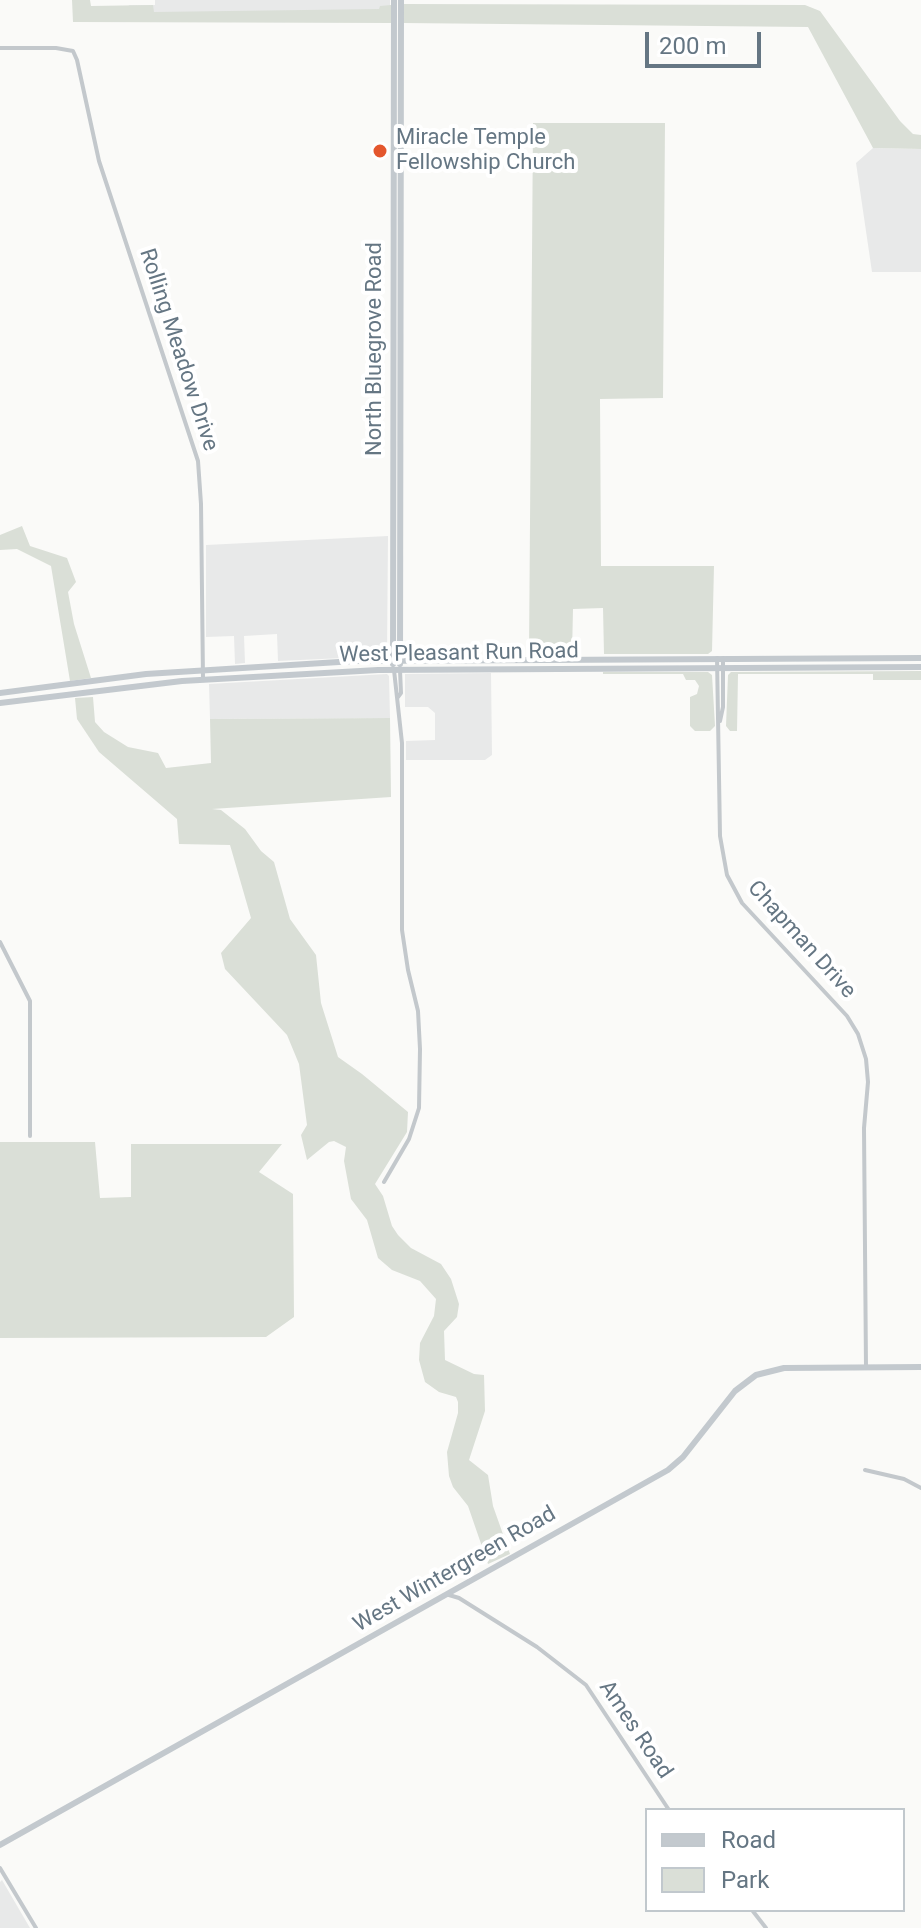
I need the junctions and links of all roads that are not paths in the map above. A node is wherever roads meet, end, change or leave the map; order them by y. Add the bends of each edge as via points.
1 (394, 0) edge
2 (401, 0) edge
3 (0, 48) edge
4 (396, 584) junction
5 (720, 658) junction
6 (795, 658) junction
7 (921, 658) edge
8 (470, 659) junction
9 (600, 659) junction
10 (397, 661) junction
11 (319, 663) junction
12 (921, 667) edge
13 (720, 668) junction
14 (795, 668) junction
15 (599, 669) junction
16 (201, 670) junction
17 (397, 670) junction
18 (470, 670) junction
19 (320, 675) junction
20 (203, 679) junction
21 (43, 688) junction
22 (0, 693) edge
23 (45, 697) junction
24 (0, 703) edge
25 (0, 942) edge
26 (30, 1136) dead end
27 (384, 1182) dead end
28 (921, 1367) edge
29 (866, 1368) junction
30 (865, 1470) dead end
31 (921, 1488) edge
32 (449, 1595) junction
33 (668, 1808) edge
34 (0, 1845) edge
35 (0, 1868) edge
36 (754, 1912) edge
37 (36, 1928) edge
38 (766, 1928) edge

1 - 4 main road, North Bluegrove Road
2 - 4 main road, North Bluegrove Road
3 - 16 street, Rolling Meadow Drive via 61,49 73,51 77,60 99,161 198,461
4 - 10 main road, North Bluegrove Road
5 - 6 main road, West Pleasant Run Road
5 - 9 main road, West Pleasant Run Road
5 - 13 street, Chapman Drive
6 - 7 main road, West Pleasant Run Road
6 - 14 main road
8 - 9 main road, West Pleasant Run Road
8 - 10 main road, West Pleasant Run Road
8 - 18 main road
9 - 15 main road
10 - 11 main road, West Pleasant Run Road
10 - 17 main road, North Bluegrove Road
11 - 16 main road, West Pleasant Run Road
11 - 19 main road
12 - 14 main road, West Pleasant Run Road
13 - 14 main road, West Pleasant Run Road
13 - 15 main road, West Pleasant Run Road
13 - 29 street, Chapman Drive via 721,850 730,882 742,903 835,1000 858,1034 866,1059
15 - 18 main road, West Pleasant Run Road
16 - 20 street, Rolling Meadow Drive
16 - 21 main road, West Pleasant Run Road
17 - 18 main road, West Pleasant Run Road
17 - 19 main road, West Pleasant Run Road
17 - 27 street, North Bluegrove Road via 403,941 421,1034 419,1108 409,1139
19 - 20 main road, West Pleasant Run Road
20 - 23 main road, West Pleasant Run Road
21 - 22 main road, West Pleasant Run Road
21 - 23 main road
23 - 24 main road, West Pleasant Run Road
25 - 26 street via 30,1001
28 - 29 main road, West Wintergreen Road
29 - 32 main road, West Wintergreen Road via 784,1368 756,1375 735,1391 668,1470
30 - 31 street
32 - 33 street, Ames Road via 537,1647 586,1685
32 - 34 main road, West Wintergreen Road
35 - 37 street
36 - 38 street

